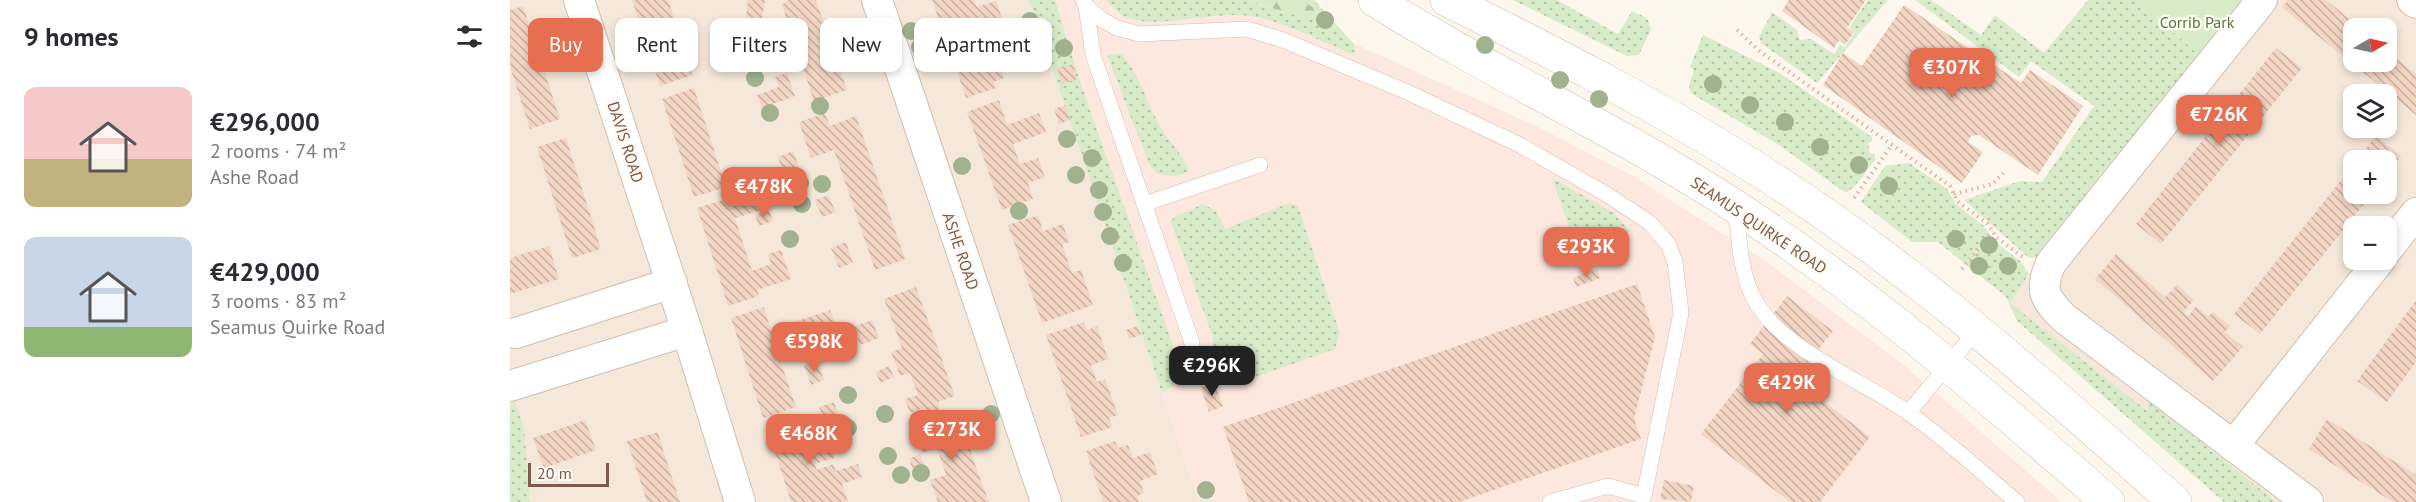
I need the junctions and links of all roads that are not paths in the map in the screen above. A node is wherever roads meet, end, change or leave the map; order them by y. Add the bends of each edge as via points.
1 (579, 0) edge
2 (876, 0) edge
3 (1375, 0) edge
4 (1447, 0) edge
5 (2262, 0) edge
6 (2412, 0) edge
7 (1085, 3) edge
8 (2416, 3) edge
9 (1260, 165) dead end
10 (1144, 204) junction
11 (1735, 207) junction
12 (2416, 213) edge
13 (2397, 237) edge
14 (2372, 270) edge
15 (672, 284) junction
16 (687, 331) junction
17 (1976, 331) junction
18 (516, 333) dead end
19 (1949, 365) junction
20 (1192, 377) dead end
21 (510, 386) edge
22 (1908, 413) junction
23 (2233, 446) junction
24 (740, 502) edge
25 (1046, 502) edge
26 (1550, 502) edge
27 (2018, 502) edge
28 (2108, 502) edge
29 (2175, 502) edge
30 (2308, 502) edge

1 - 15 street, DAVIS ROAD
2 - 25 street, ASHE ROAD
3 - 11 main road, SEAMUS QUIRKE ROAD via 1498,72 1630,142
4 - 17 main road via 1650,104 1758,170 1864,244
5 - 23 street via 2051,263 2044,279 2044,293 2064,318
6 - 8 street
7 - 10 lane via 1093,55
7 - 26 lane via 1117,28 1139,34 1247,29 1283,40 1528,149 1625,206 1658,231 1675,262 1681,313 1644,496 1608,486
9 - 10 lane
10 - 20 lane via 1192,343
11 - 19 main road, SEAMUS QUIRKE ROAD via 1810,256
11 - 22 lane via 1744,272 1752,296 1769,320 1813,356
12 - 13 street
14 - 23 street
15 - 16 street, DAVIS ROAD
15 - 18 street
16 - 21 street
16 - 24 street, DAVIS ROAD
17 - 19 lane
17 - 29 main road
19 - 22 lane
19 - 28 main road, SEAMUS QUIRKE ROAD
22 - 27 lane
23 - 30 street

